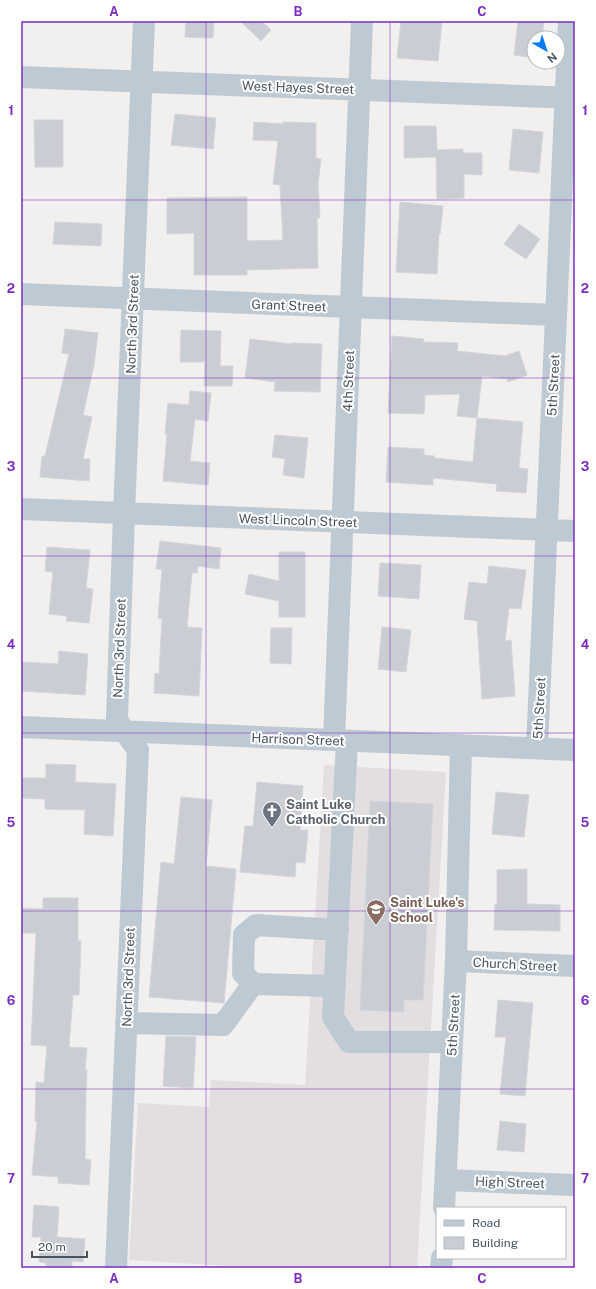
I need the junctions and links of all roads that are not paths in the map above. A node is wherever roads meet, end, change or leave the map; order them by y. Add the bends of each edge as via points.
1 (144, 21) edge
2 (362, 21) edge
3 (569, 21) edge
4 (21, 77) edge
5 (141, 82) junction
6 (360, 90) junction
7 (570, 98) edge
8 (21, 294) edge
9 (133, 299) junction
10 (351, 308) junction
11 (556, 315) junction
12 (21, 509) edge
13 (124, 514) junction
14 (342, 522) junction
15 (547, 530) junction
16 (575, 531) edge
17 (21, 727) edge
18 (126, 732) junction
19 (340, 740) junction
20 (461, 745) junction
21 (537, 748) junction
22 (575, 750) edge
23 (338, 930) junction
24 (456, 961) junction
25 (575, 966) edge
26 (253, 984) junction
27 (335, 986) junction
28 (126, 1023) junction
29 (452, 1042) junction
30 (446, 1180) junction
31 (575, 1185) edge
32 (444, 1207) edge
33 (116, 1268) edge

1 - 5 street, North 3rd Street
2 - 6 street, 4th Street
3 - 7 street, 5th Street
4 - 5 street, West Hayes Street
5 - 6 street, West Hayes Street
5 - 9 street, North 3rd Street
6 - 7 street, West Hayes Street
6 - 10 street, 4th Street
7 - 11 street, 5th Street
8 - 9 street, Grant Street
9 - 10 street, Grant Street
9 - 13 street, North 3rd Street
10 - 11 street, Grant Street
10 - 14 street, 4th Street
11 - 15 street, 5th Street
12 - 13 street, West Lincoln Street
13 - 14 street, West Lincoln Street
13 - 18 street, North 3rd Street via 117,717
14 - 15 street, West Lincoln Street
14 - 19 street, 4th Street
15 - 16 street, West Lincoln Street
15 - 21 street, 5th Street
17 - 18 street, Harrison Street
18 - 19 street, Harrison Street
18 - 28 street, North 3rd Street via 138,750
19 - 20 street, Harrison Street
19 - 23 street, 4th Street
20 - 21 street, Harrison Street
20 - 24 street, 5th Street
21 - 22 street, Harrison Street
23 - 26 street via 256,925 244,935 243,973
23 - 27 street, 4th Street
24 - 25 street, Church Street
24 - 29 street, 5th Street
26 - 27 street
26 - 28 street via 223,1025
27 - 29 street, 4th Street via 333,1017 349,1042
28 - 33 street, North 3rd Street
29 - 30 street, 5th Street
30 - 31 street, High Street
30 - 32 street, 5th Street

